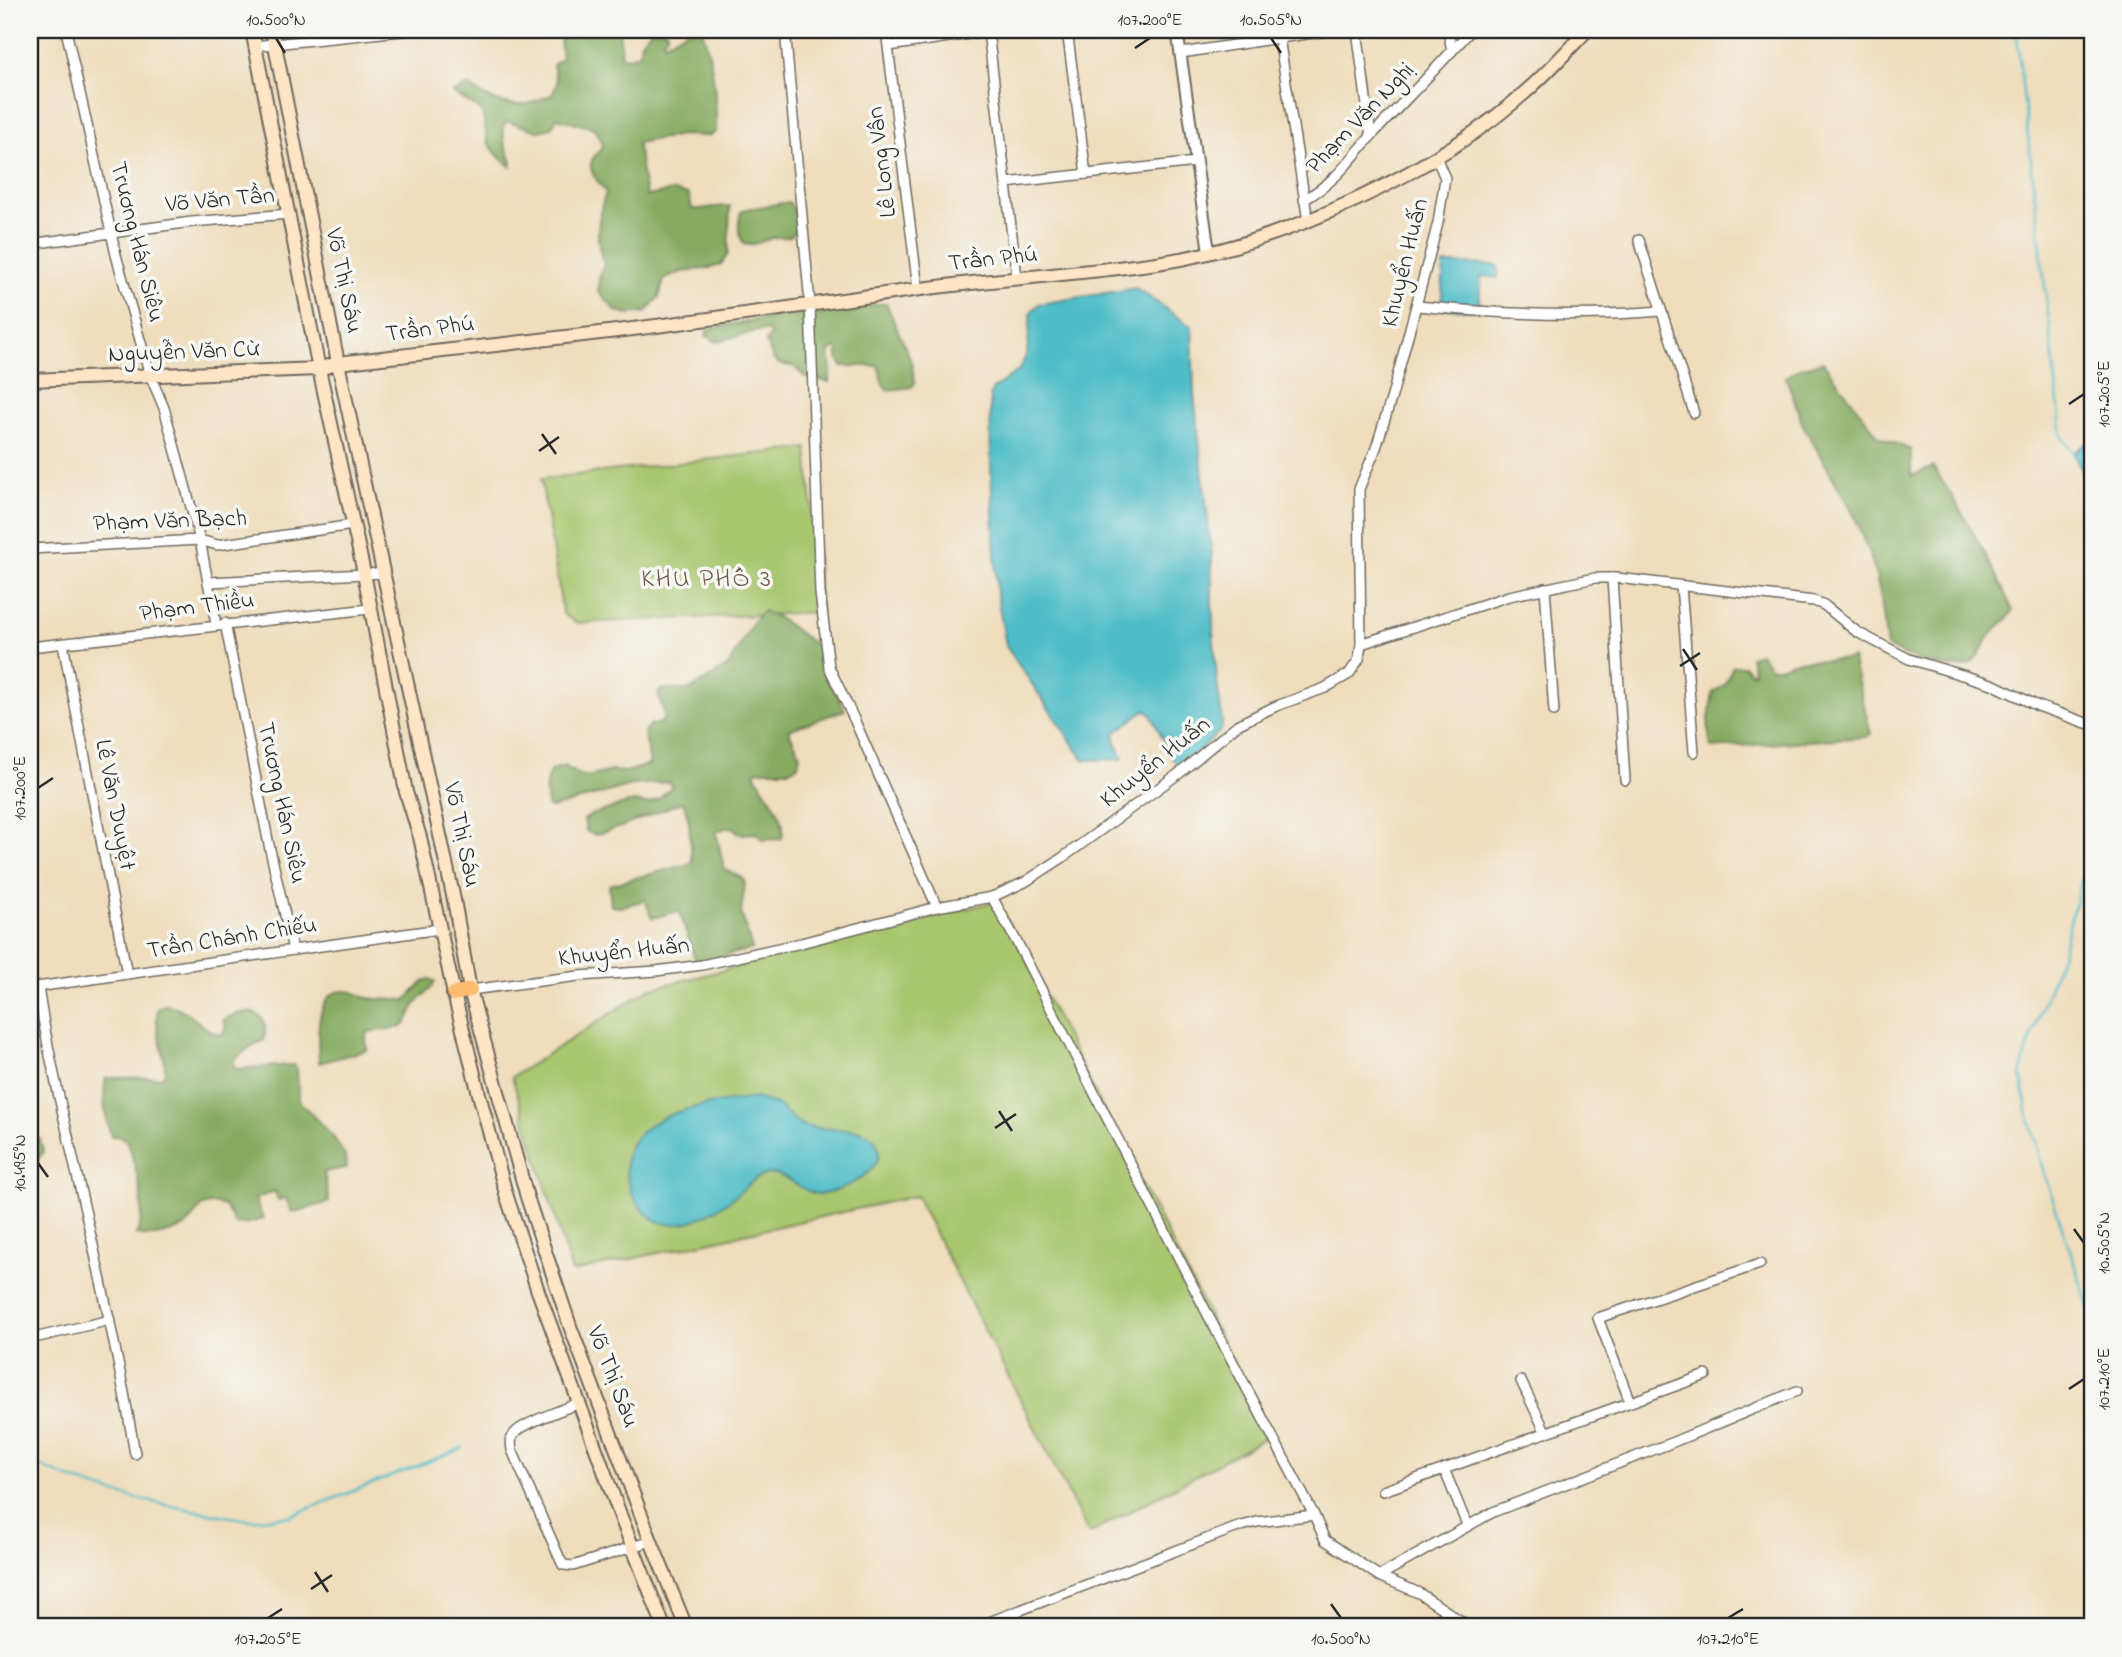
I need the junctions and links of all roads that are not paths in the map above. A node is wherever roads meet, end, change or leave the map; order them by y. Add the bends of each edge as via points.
1 (66, 30) edge
2 (251, 30) edge
3 (272, 30) edge
4 (411, 30) edge
5 (785, 30) edge
6 (887, 30) edge
7 (992, 30) edge
8 (1067, 30) edge
9 (1177, 30) edge
10 (1334, 30) edge
11 (1357, 30) edge
12 (1448, 30) edge
13 (1471, 30) edge
14 (1587, 30) edge
15 (1279, 38) junction
16 (274, 44) junction
17 (254, 46) junction
18 (889, 47) junction
19 (1452, 51) junction
20 (1181, 53) junction
21 (1371, 136) junction
22 (1436, 157) junction
23 (1196, 162) junction
24 (1086, 174) junction
25 (1006, 183) junction
26 (1304, 200) junction
27 (289, 214) junction
28 (1308, 220) junction
29 (110, 232) junction
30 (1639, 240) dead end
31 (30, 244) edge
32 (1209, 252) junction
33 (1017, 278) junction
34 (918, 289) junction
35 (810, 304) junction
36 (1417, 306) junction
37 (1661, 311) junction
38 (338, 363) junction
39 (319, 369) junction
40 (150, 375) junction
41 (30, 380) edge
42 (1694, 413) dead end
43 (353, 525) junction
44 (30, 537) edge
45 (200, 540) junction
46 (31, 548) edge
47 (364, 573) junction
48 (384, 573) junction
49 (1612, 578) junction
50 (209, 582) junction
51 (1681, 586) junction
52 (1545, 588) junction
53 (369, 609) junction
54 (221, 624) junction
55 (63, 644) junction
56 (1361, 644) junction
57 (30, 647) edge
58 (1554, 711) dead end
59 (2092, 726) edge
60 (1694, 752) dead end
61 (1625, 780) dead end
62 (992, 897) junction
63 (937, 907) junction
64 (439, 929) junction
65 (293, 950) junction
66 (127, 974) junction
67 (34, 988) edge
68 (470, 990) junction
69 (454, 994) junction
70 (1760, 1264) dead end
71 (110, 1320) junction
72 (30, 1339) edge
73 (1706, 1375) dead end
74 (1521, 1381) dead end
75 (1797, 1391) dead end
76 (1630, 1402) junction
77 (579, 1403) junction
78 (1546, 1433) junction
79 (135, 1454) dead end
80 (1444, 1469) junction
81 (1383, 1491) dead end
82 (1314, 1515) junction
83 (1467, 1525) junction
84 (651, 1541) junction
85 (634, 1548) junction
86 (1379, 1576) junction
87 (664, 1627) edge
88 (686, 1627) edge
89 (976, 1627) edge
90 (1470, 1627) edge

1 - 29 street, Trương Hán Siêu
2 - 17 main road, Võ Thị Sáu
3 - 16 main road, Võ Thị Sáu
4 - 16 street
5 - 35 street
6 - 18 street, Lê Long Vân
7 - 18 street
7 - 25 street
8 - 24 street
9 - 20 street
10 - 15 street
11 - 21 street
12 - 19 street
13 - 19 street, Phạm Văn Nghị
14 - 22 main road, Trần Phú via 1530,88
15 - 20 street
15 - 26 street
16 - 17 street
16 - 38 main road, Võ Thị Sáu
17 - 27 main road, Võ Thị Sáu
18 - 34 street, Lê Long Vân
19 - 21 street, Phạm Văn Nghị
20 - 23 street
21 - 26 street, Phạm Văn Nghị via 1345,169
22 - 28 main road, Trần Phú
22 - 36 street, Khuyển Huấn via 1445,183
23 - 24 street
23 - 32 street
24 - 25 street
25 - 33 street
26 - 28 street
27 - 29 street, Võ Văn Tần
27 - 39 main road, Võ Thị Sáu
28 - 32 main road, Trần Phú
29 - 31 street, Võ Văn Tần
29 - 40 street, Trương Hán Siêu
30 - 37 street
32 - 33 main road, Trần Phú via 1156,263
33 - 34 main road, Trần Phú
34 - 35 main road, Trần Phú
35 - 38 main road, Trần Phú
35 - 63 street via 820,593 829,667
36 - 37 street via 1611,316
36 - 56 street, Khuyển Huấn via 1376,448 1359,489
37 - 42 street
38 - 39 main road, Nguyễn Văn Cừ
38 - 48 main road, Võ Thị Sáu
39 - 40 main road, Nguyễn Văn Cừ
39 - 43 main road, Võ Thị Sáu
40 - 41 main road, Nguyễn Văn Cừ
40 - 45 street, Trương Hán Siêu
43 - 45 street, Phạm Văn Bạch via 217,545
43 - 47 main road, Võ Thị Sáu
44 - 46 street
45 - 46 street, Phạm Văn Bạch
45 - 50 street, Trương Hán Siêu
47 - 48 street
47 - 50 street
47 - 53 main road, Võ Thị Sáu
48 - 68 main road, Võ Thị Sáu
49 - 51 street
49 - 52 street
49 - 61 street
50 - 54 street, Trương Hán Siêu
51 - 59 street via 1824,604 1857,632 1909,659 1992,684
51 - 60 street
52 - 56 street
52 - 58 street
53 - 54 street, Phạm Thiều
53 - 64 main road, Võ Thị Sáu
54 - 55 street, Phạm Thiều
54 - 65 street, Trương Hán Siêu
55 - 57 street, Phạm Thiều
55 - 66 street, Lê Văn Duyệt
56 - 62 street, Khuyển Huấn via 1359,659 1349,674 1237,725 1181,772 1062,858
62 - 63 street, Khuyển Huấn
62 - 82 street
63 - 68 street, Khuyển Huấn via 702,965
64 - 65 street, Trần Chánh Chiếu
64 - 69 main road, Võ Thị Sáu
65 - 66 street, Trần Chánh Chiếu
66 - 67 street, Trần Chánh Chiếu
67 - 71 street
68 - 69 main road
68 - 84 main road, Võ Thị Sáu via 527,1197 569,1326
69 - 77 main road, Võ Thị Sáu via 506,1194
70 - 76 street via 1598,1318
71 - 72 street
71 - 79 street
73 - 76 street
74 - 78 street
75 - 83 street via 1526,1497
76 - 78 street
77 - 85 main road, Võ Thị Sáu
77 - 85 street via 515,1432 512,1450 563,1565
78 - 80 street
80 - 81 street
80 - 83 street
82 - 86 street via 1325,1540
82 - 89 street via 1238,1527
83 - 86 street
84 - 85 street
84 - 88 main road, Võ Thị Sáu
85 - 87 main road, Võ Thị Sáu
86 - 90 street via 1419,1593

